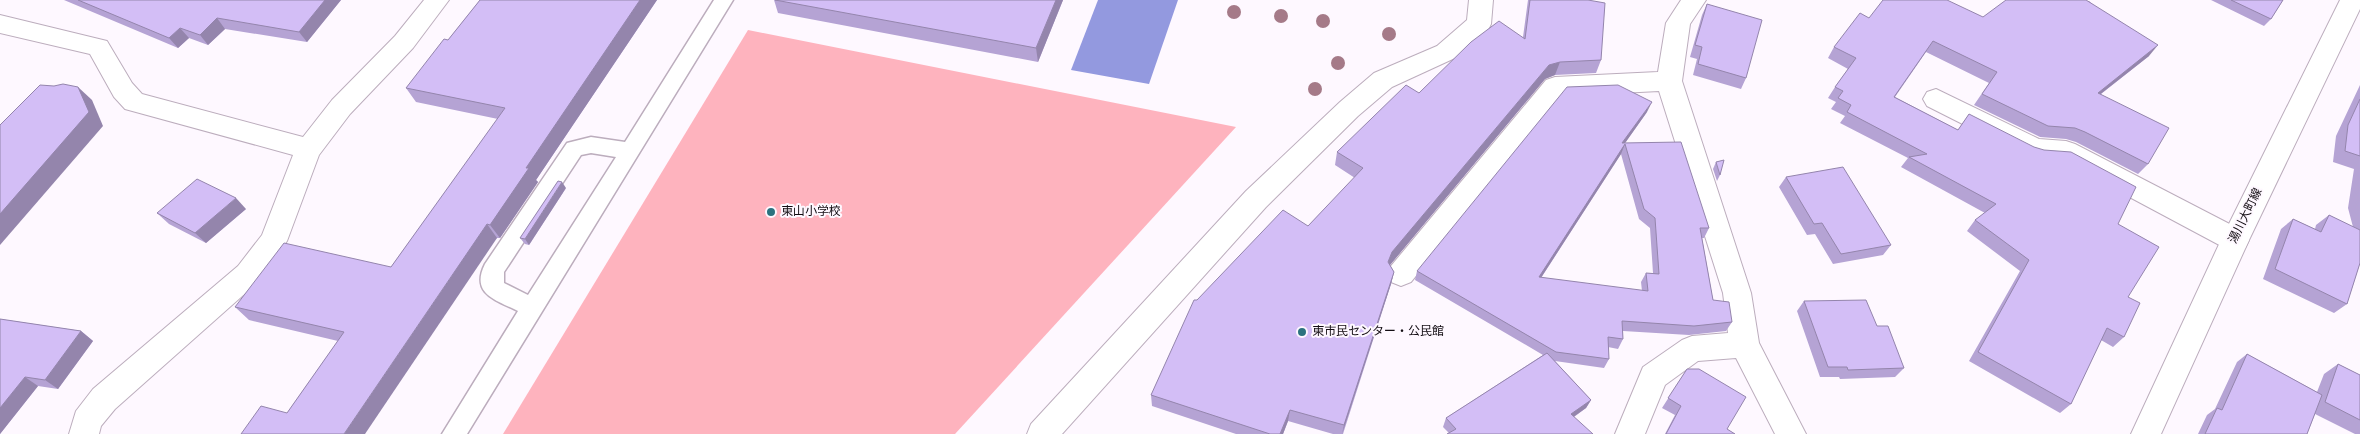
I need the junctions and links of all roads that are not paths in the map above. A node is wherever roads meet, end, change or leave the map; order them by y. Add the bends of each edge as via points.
1 (437, 0) edge
2 (724, 0) edge
3 (1481, 0) edge
4 (1694, 0) edge
5 (2352, 0) edge
6 (0, 24) edge
7 (1669, 81) junction
8 (1936, 99) dead end
9 (309, 149) junction
10 (630, 151) junction
11 (2234, 240) junction
12 (1402, 274) dead end
13 (533, 308) junction
14 (1744, 344) junction
15 (84, 434) edge
16 (454, 434) edge
17 (1042, 434) edge
18 (1630, 434) edge
19 (1791, 434) edge
20 (2146, 434) edge

1 - 9 street via 404,42 341,107
2 - 10 lane
3 - 17 street via 1479,24 1446,52 1383,80 1256,199
4 - 7 street via 1678,23
5 - 11 street, 湯川大町線
6 - 9 street via 98,47 107,58 124,94 134,102
7 - 12 street via 1555,87
7 - 14 street via 1737,293
8 - 11 street via 2035,149 2066,152
9 - 15 street via 273,241 248,274 104,399 87,421
10 - 13 lane
10 - 13 lane via 591,145 574,149 493,270 493,288
11 - 20 street, 湯川大町線
13 - 16 lane
14 - 18 street via 1692,349 1654,376
14 - 19 street

